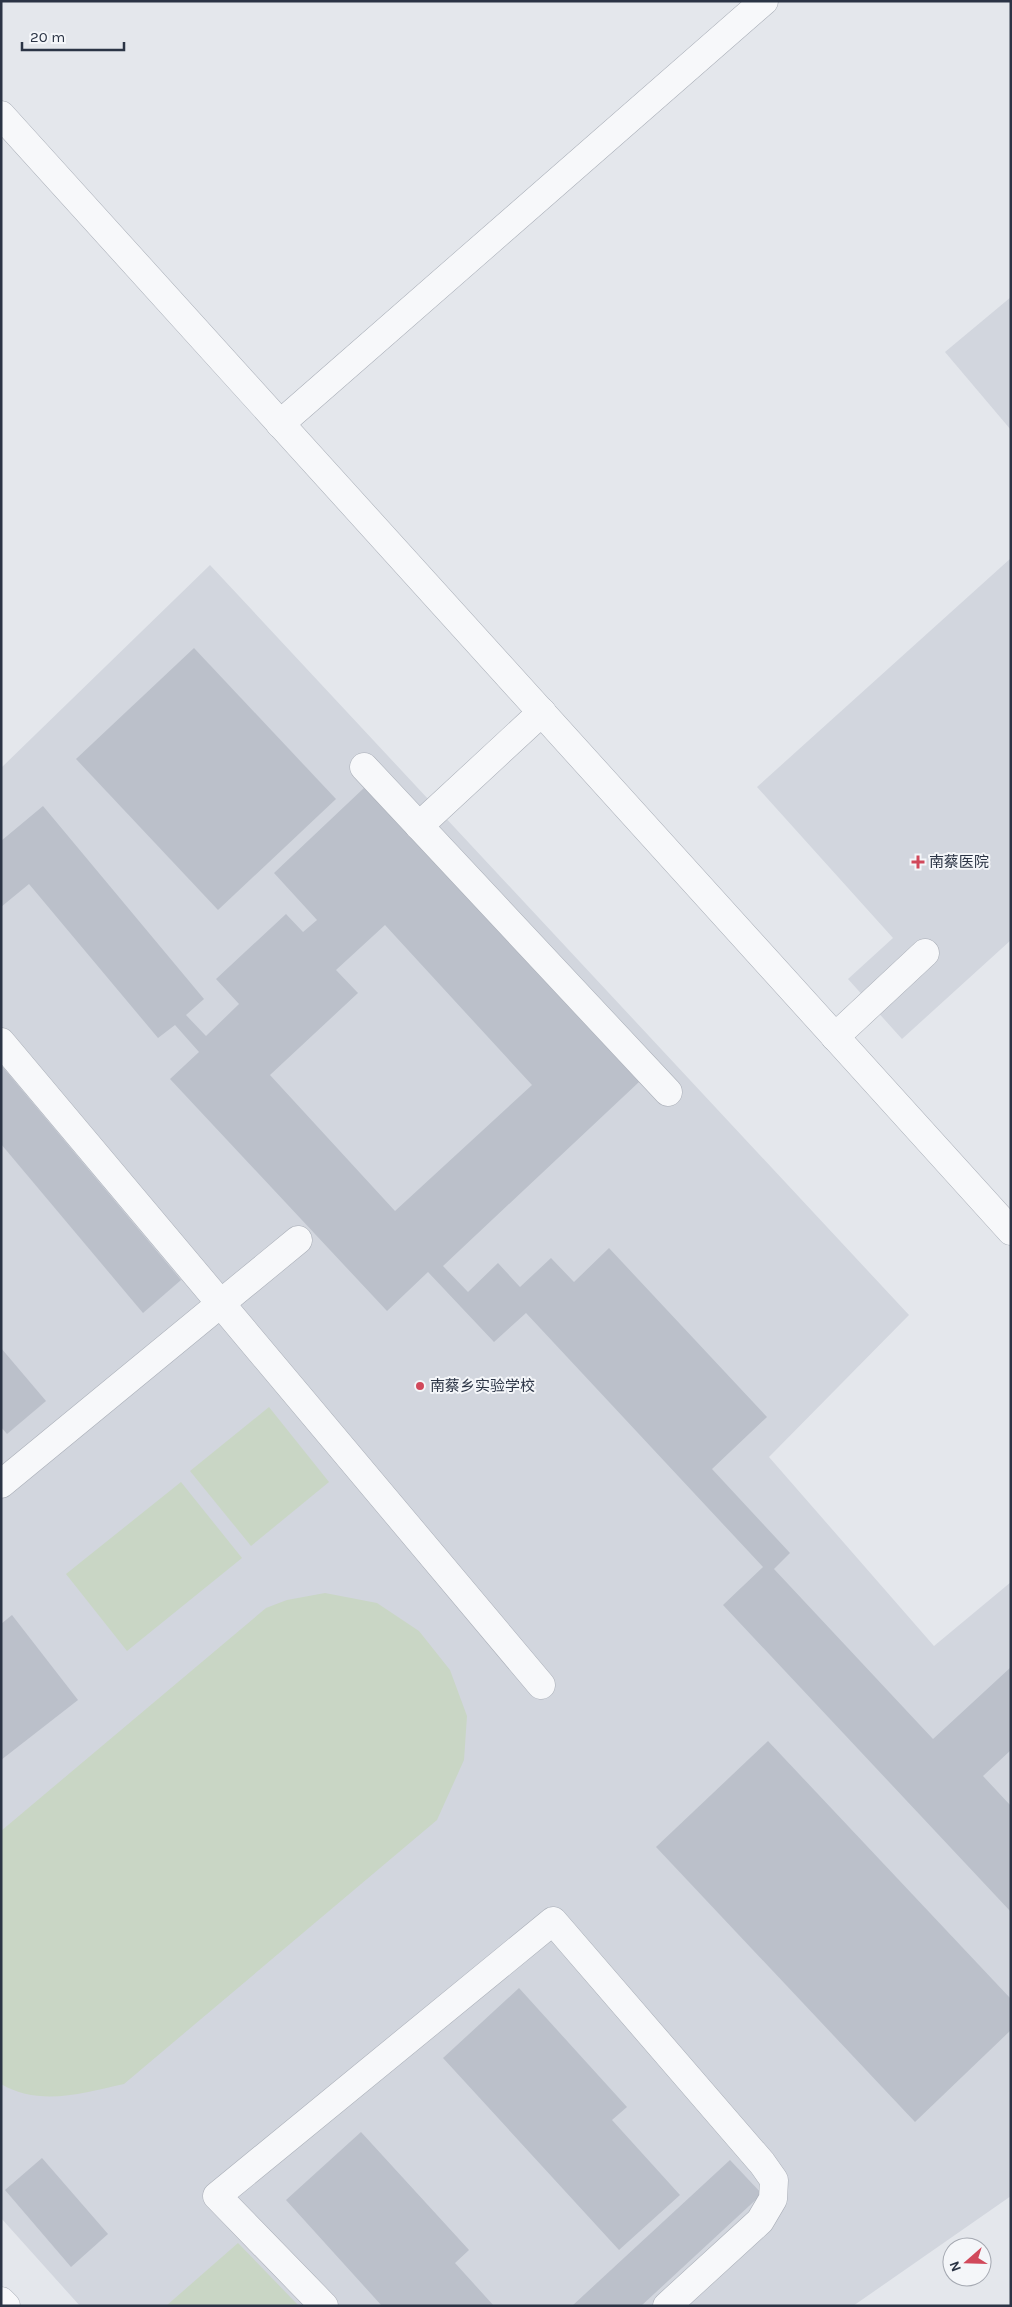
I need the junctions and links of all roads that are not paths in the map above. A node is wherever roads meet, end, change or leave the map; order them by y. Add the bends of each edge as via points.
1 (764, 1) edge
2 (1, 115) edge
3 (280, 424) junction
4 (542, 712) junction
5 (364, 767) dead end
6 (420, 826) junction
7 (925, 954) dead end
8 (835, 1037) junction
9 (1, 1042) edge
10 (668, 1092) dead end
11 (1011, 1231) edge
12 (298, 1240) dead end
13 (221, 1304) junction
14 (1, 1484) edge
15 (541, 1685) dead end
16 (1, 2301) edge
17 (6, 2306) edge
18 (324, 2306) edge
19 (667, 2306) edge

1 - 3 street
2 - 3 street
3 - 4 street
4 - 6 street
4 - 8 street
5 - 6 street
6 - 10 street
7 - 8 street
8 - 11 street
9 - 13 street
12 - 13 street
13 - 14 street
13 - 15 street
16 - 17 street
18 - 19 street via 217,2196 553,1921 774,2180 773,2199 760,2221

